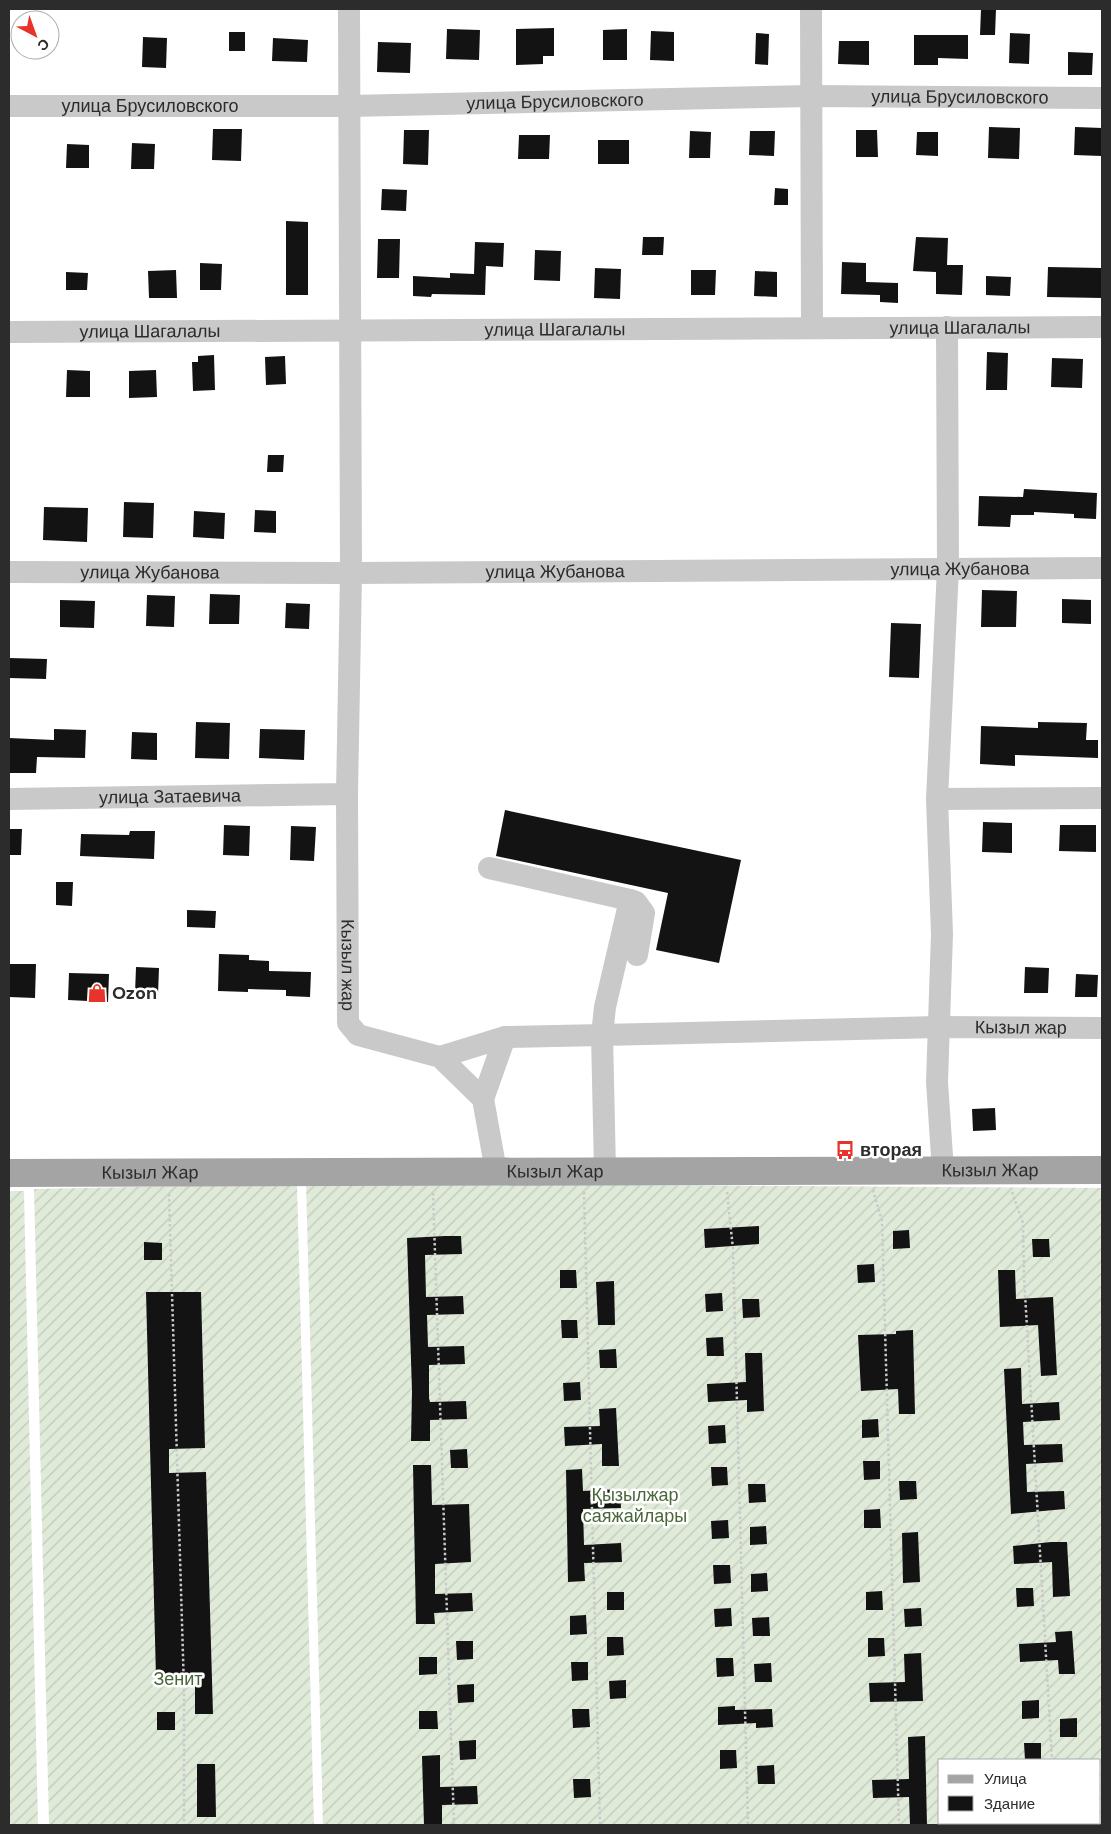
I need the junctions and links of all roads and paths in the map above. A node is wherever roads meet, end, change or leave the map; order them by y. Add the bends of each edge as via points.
1 (349, 9) edge
2 (811, 9) edge
3 (811, 96) junction
4 (1102, 98) edge
5 (9, 106) edge
6 (349, 106) junction
7 (947, 327) junction
8 (1102, 327) edge
9 (812, 328) junction
10 (350, 329) junction
11 (9, 332) edge
12 (948, 568) junction
13 (1102, 568) edge
14 (9, 572) edge
15 (351, 573) junction
16 (339, 795) junction
17 (1102, 798) edge
18 (9, 799) edge
19 (938, 799) junction
20 (489, 868) dead end
21 (630, 900) junction
22 (637, 955) dead end
23 (939, 1027) junction
24 (1102, 1028) edge
25 (602, 1035) junction
26 (505, 1037) junction
27 (440, 1057) junction
28 (484, 1099) junction
29 (1001, 1170) junction
30 (1102, 1170) edge
31 (496, 1171) junction
32 (592, 1171) junction
33 (725, 1171) junction
34 (864, 1171) junction
35 (942, 1171) junction
36 (168, 1172) junction
37 (432, 1172) junction
38 (9, 1173) edge
39 (1052, 1759) edge
40 (184, 1825) edge
41 (454, 1825) edge
42 (600, 1825) edge
43 (748, 1825) edge
44 (899, 1825) edge

1 - 6 street, Кызыл жар
2 - 3 street
3 - 4 street, улица Брусиловского
3 - 6 street, улица Брусиловского
3 - 9 street
5 - 6 street, улица Брусиловского
6 - 10 street, Кызыл жар
7 - 8 street, улица Шагалалы
7 - 9 street, улица Шагалалы
7 - 12 street
9 - 10 street, улица Шагалалы
10 - 11 street, улица Шагалалы
10 - 15 street, Кызыл жар
12 - 13 street, улица Жубанова
12 - 15 street, улица Жубанова
12 - 19 street
14 - 15 street, улица Жубанова
15 - 16 street, Кызыл жар
16 - 18 street, улица Затаевича
16 - 27 street, Кызыл жар via 348,1023 358,1036
17 - 19 street
19 - 23 street via 942,934
20 - 21 street
21 - 22 street via 644,913
21 - 25 street via 605,1007
23 - 24 street, Кызыл жар
23 - 25 street, Кызыл жар
23 - 35 street via 937,1082
25 - 26 street, Кызыл жар
25 - 32 street
26 - 27 street, Кызыл жар
26 - 28 street
27 - 28 street, Кызыл жар
28 - 31 street, Кызыл жар
29 - 30 main road, Кызыл Жар
29 - 35 main road, Кызыл Жар
29 - 39 path via 1023,1223
31 - 32 main road, Кызыл Жар
31 - 37 main road, Кызыл Жар
32 - 33 main road, Кызыл Жар
32 - 42 path via 584,1193 585,1293
33 - 34 main road, Кызыл Жар
33 - 43 path via 733,1249
34 - 35 main road, Кызыл Жар
34 - 44 path via 882,1221
36 - 37 main road, Кызыл Жар
36 - 38 main road, Кызыл Жар
36 - 40 path via 184,1689
37 - 41 path

